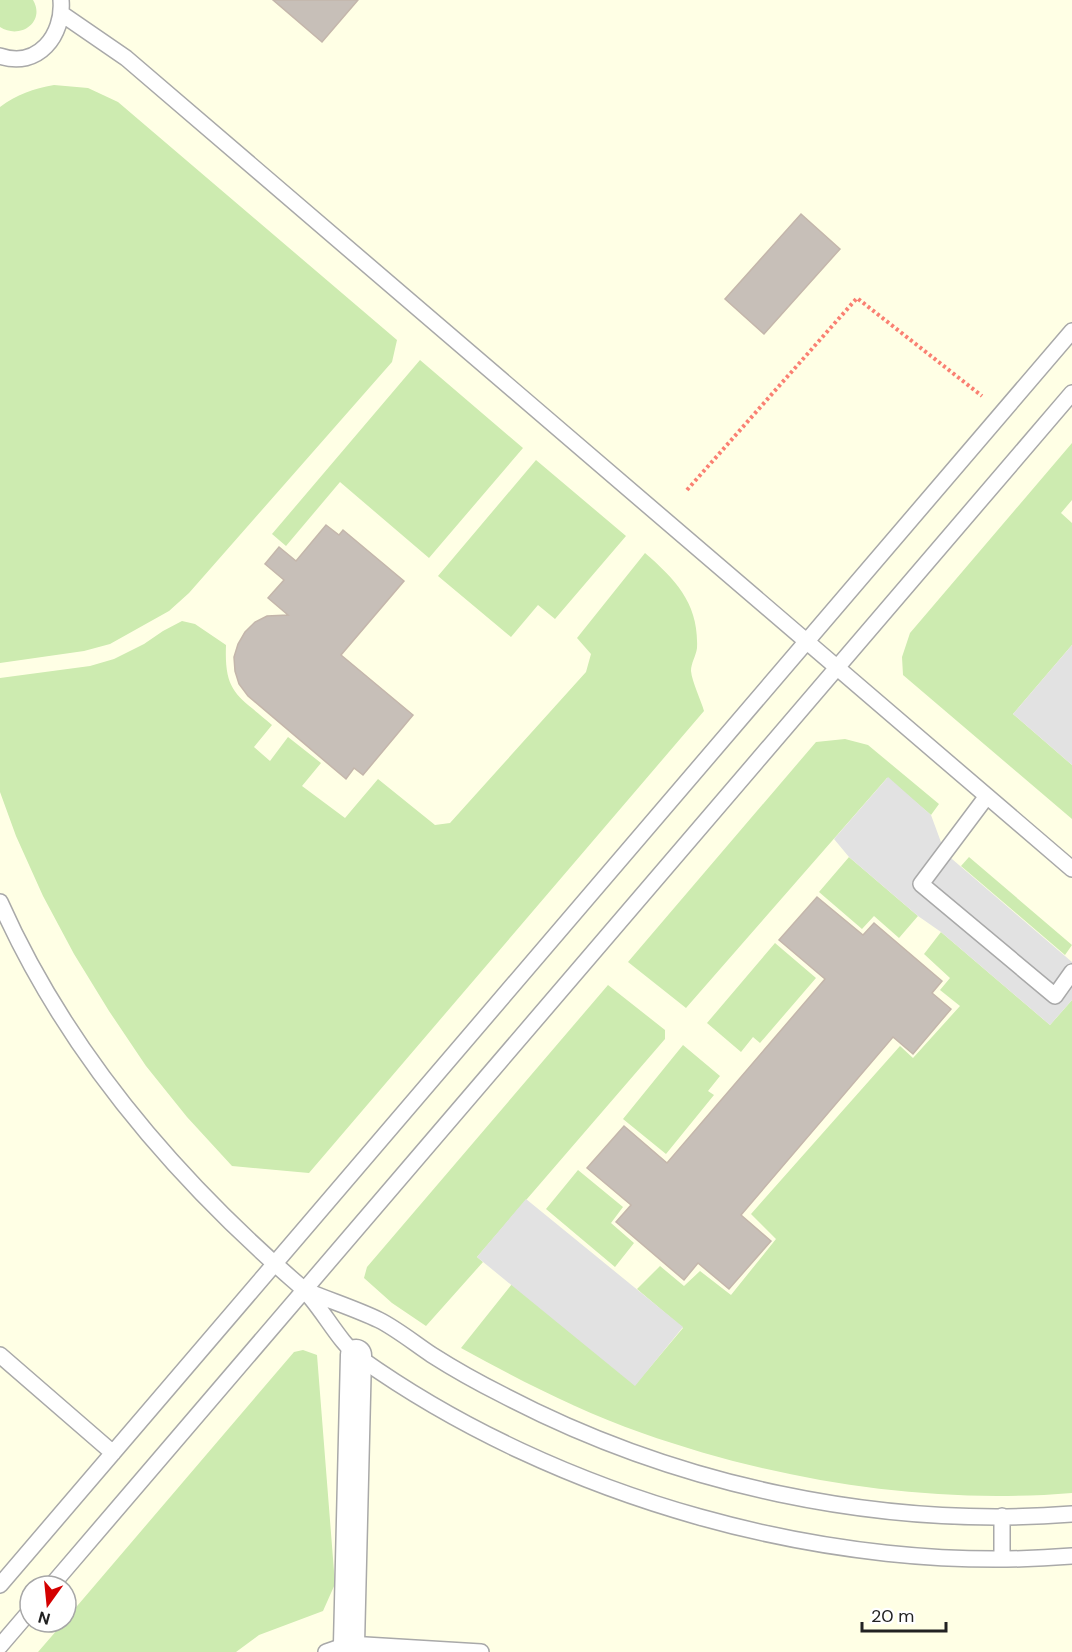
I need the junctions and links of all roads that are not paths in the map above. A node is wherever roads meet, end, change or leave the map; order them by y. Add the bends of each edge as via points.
1 (62, 7) edge
2 (0, 56) edge
3 (1072, 331) edge
4 (1072, 393) edge
5 (806, 641) junction
6 (837, 667) junction
7 (987, 796) junction
8 (1072, 869) edge
9 (0, 902) edge
10 (1072, 972) edge
11 (274, 1264) junction
12 (304, 1290) junction
13 (0, 1354) edge
14 (356, 1355) junction
15 (113, 1453) junction
16 (1072, 1514) edge
17 (1002, 1516) junction
18 (1072, 1556) edge
19 (1002, 1558) junction
20 (61, 1574) edge
21 (0, 1585) edge
22 (18, 1625) edge
23 (0, 1646) edge
24 (338, 1648) edge
25 (481, 1652) edge

1 - 2 lane via 59,27 44,48 18,58
1 - 5 lane
3 - 5 lane
4 - 6 lane
5 - 6 lane
5 - 11 lane
6 - 7 lane
6 - 12 lane
7 - 8 lane
7 - 10 lane via 921,884 1055,996
9 - 11 lane via 73,1034 112,1090 201,1195
11 - 12 lane
11 - 15 lane
12 - 14 lane
12 - 17 lane via 380,1320 450,1366 567,1426 680,1467 772,1492 842,1505 914,1513
12 - 20 lane
13 - 15 lane
14 - 19 lane via 483,1432 620,1492 763,1533 837,1546 910,1555
14 - 24 street
15 - 21 lane
16 - 17 lane
17 - 19 lane
18 - 19 lane
22 - 23 lane
24 - 25 lane

